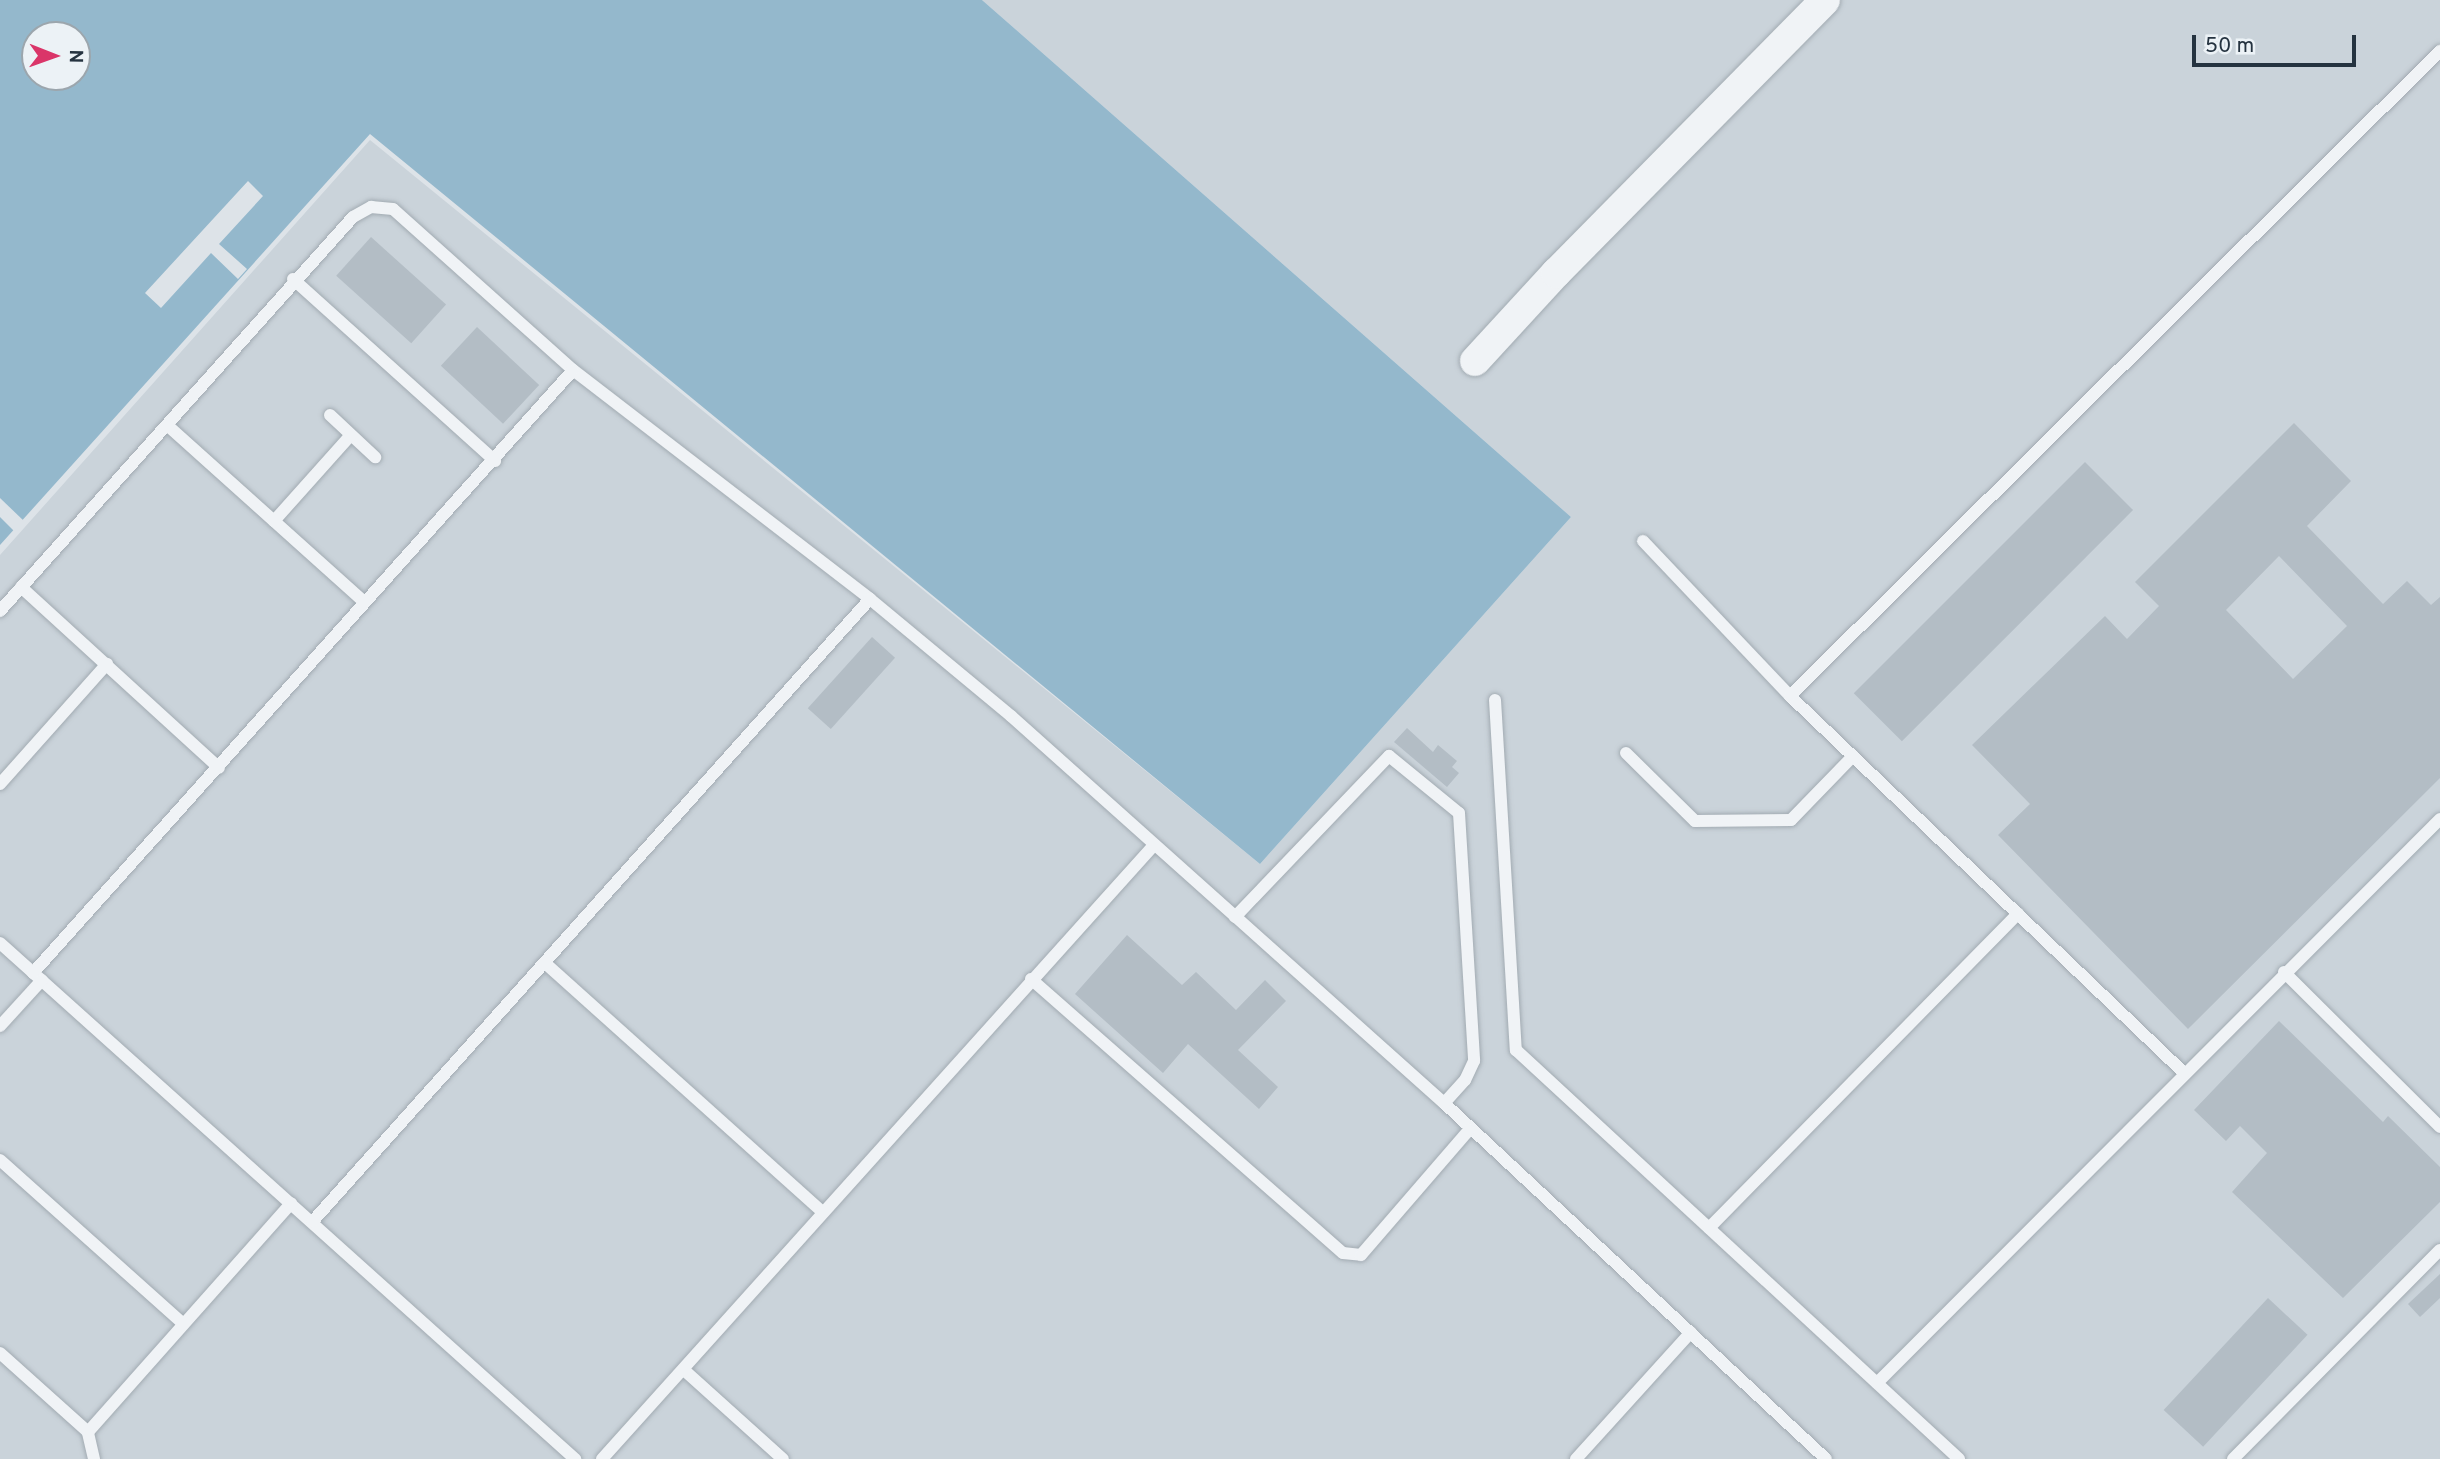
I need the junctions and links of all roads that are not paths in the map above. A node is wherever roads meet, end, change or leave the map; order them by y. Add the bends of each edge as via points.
1 (1825, 0) edge
2 (2440, 51) edge
3 (293, 279) junction
4 (1475, 361) dead end
5 (573, 370) junction
6 (330, 415) dead end
7 (167, 425) junction
8 (351, 435) junction
9 (375, 457) dead end
10 (495, 461) junction
11 (274, 521) junction
12 (1643, 541) dead end
13 (22, 587) junction
14 (870, 599) junction
15 (365, 603) junction
16 (0, 611) edge
17 (107, 664) junction
18 (1790, 696) junction
19 (1495, 701) dead end
20 (1626, 753) dead end
21 (1853, 755) junction
22 (219, 768) junction
23 (0, 784) edge
24 (2440, 818) edge
25 (1154, 845) junction
26 (2018, 914) junction
27 (1235, 917) junction
28 (0, 943) edge
29 (545, 963) junction
30 (2284, 972) junction
31 (37, 977) junction
32 (1031, 979) junction
33 (0, 1027) edge
34 (2183, 1072) junction
35 (1444, 1102) junction
36 (2440, 1127) edge
37 (1469, 1130) junction
38 (0, 1160) edge
39 (291, 1203) junction
40 (823, 1212) junction
41 (313, 1221) junction
42 (1709, 1228) junction
43 (2440, 1250) edge
44 (182, 1323) junction
45 (1690, 1332) junction
46 (0, 1353) edge
47 (684, 1370) junction
48 (1877, 1383) junction
49 (88, 1432) junction
50 (94, 1459) edge
51 (575, 1459) edge
52 (602, 1459) edge
53 (783, 1459) edge
54 (1576, 1459) edge
55 (1826, 1459) edge
56 (1959, 1459) edge
57 (2233, 1459) edge

1 - 4 street
2 - 18 lane
3 - 5 lane via 353,216 371,207 393,209
3 - 7 lane
3 - 10 lane
5 - 10 lane
5 - 14 lane
6 - 8 lane
7 - 11 lane
7 - 13 lane
8 - 9 lane
8 - 11 lane
10 - 15 lane
11 - 15 lane
12 - 18 lane
13 - 16 lane
13 - 17 lane
14 - 25 lane via 1002,707
14 - 29 lane
15 - 22 lane
17 - 22 lane
17 - 23 lane
18 - 21 lane
19 - 42 lane via 1516,1050
20 - 21 lane via 1695,821 1791,821
21 - 26 lane
22 - 31 lane
24 - 30 lane
25 - 27 lane
25 - 32 lane
26 - 34 lane
26 - 42 lane
27 - 35 lane
27 - 35 lane via 1389,756 1459,813 1474,1061 1465,1080
28 - 31 lane
29 - 40 lane
29 - 41 lane
30 - 34 lane
30 - 36 lane
31 - 33 lane
31 - 39 lane
32 - 37 lane via 1343,1253 1361,1255
32 - 40 lane
34 - 48 lane
35 - 37 lane
37 - 45 lane
38 - 44 lane
39 - 41 lane
39 - 44 lane
40 - 47 lane
41 - 51 lane
42 - 48 lane
43 - 57 lane
44 - 49 lane
45 - 54 lane
45 - 55 lane
46 - 49 lane
47 - 52 lane
47 - 53 lane
48 - 56 lane
49 - 50 lane

